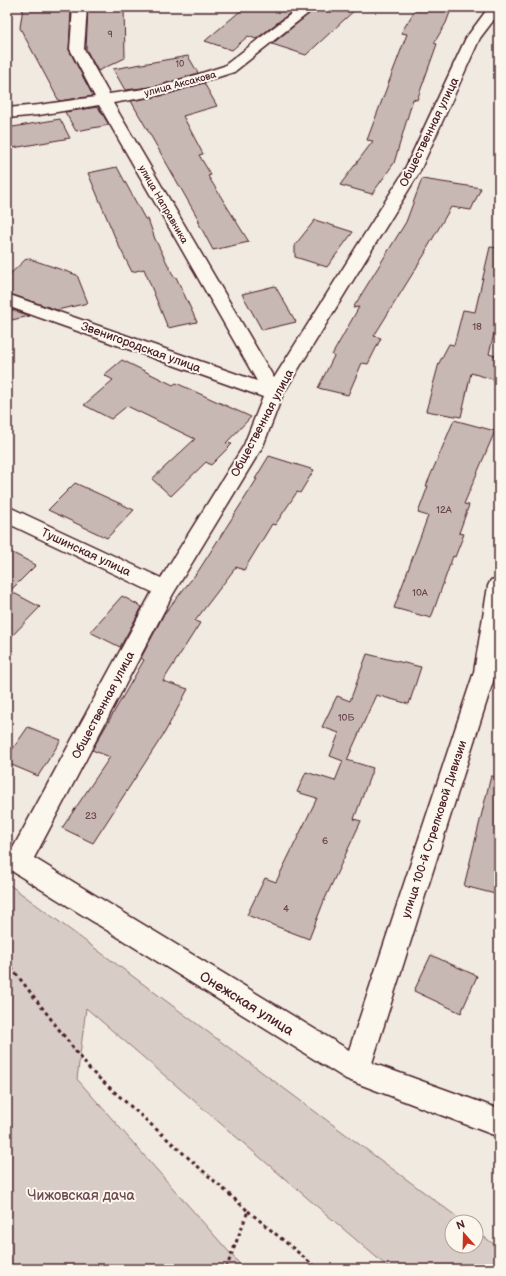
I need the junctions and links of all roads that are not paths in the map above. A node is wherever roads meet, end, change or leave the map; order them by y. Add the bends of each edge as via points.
1 (80, 7) edge
2 (309, 7) edge
3 (496, 7) edge
4 (104, 100) junction
5 (7, 113) edge
6 (7, 300) edge
7 (274, 394) junction
8 (7, 514) edge
9 (499, 586) edge
10 (165, 589) junction
11 (13, 860) edge
12 (356, 1070) junction
13 (499, 1123) edge

1 - 4 street, улица Направника via 77,49
2 - 4 street, улица Аксакова via 229,69 160,90
3 - 7 street, Общественная улица via 473,38 411,173
4 - 5 street, улица Аксакова
4 - 7 street, улица Направника
6 - 7 street, Звенигородская улица
7 - 10 street, Общественная улица via 253,446
8 - 10 street, Тушинская улица
9 - 12 street, улица 100-й Стрелковой Дивизии via 484,672
10 - 11 street, Общественная улица
11 - 12 street, Онежская улица
12 - 13 street, Онежская улица

